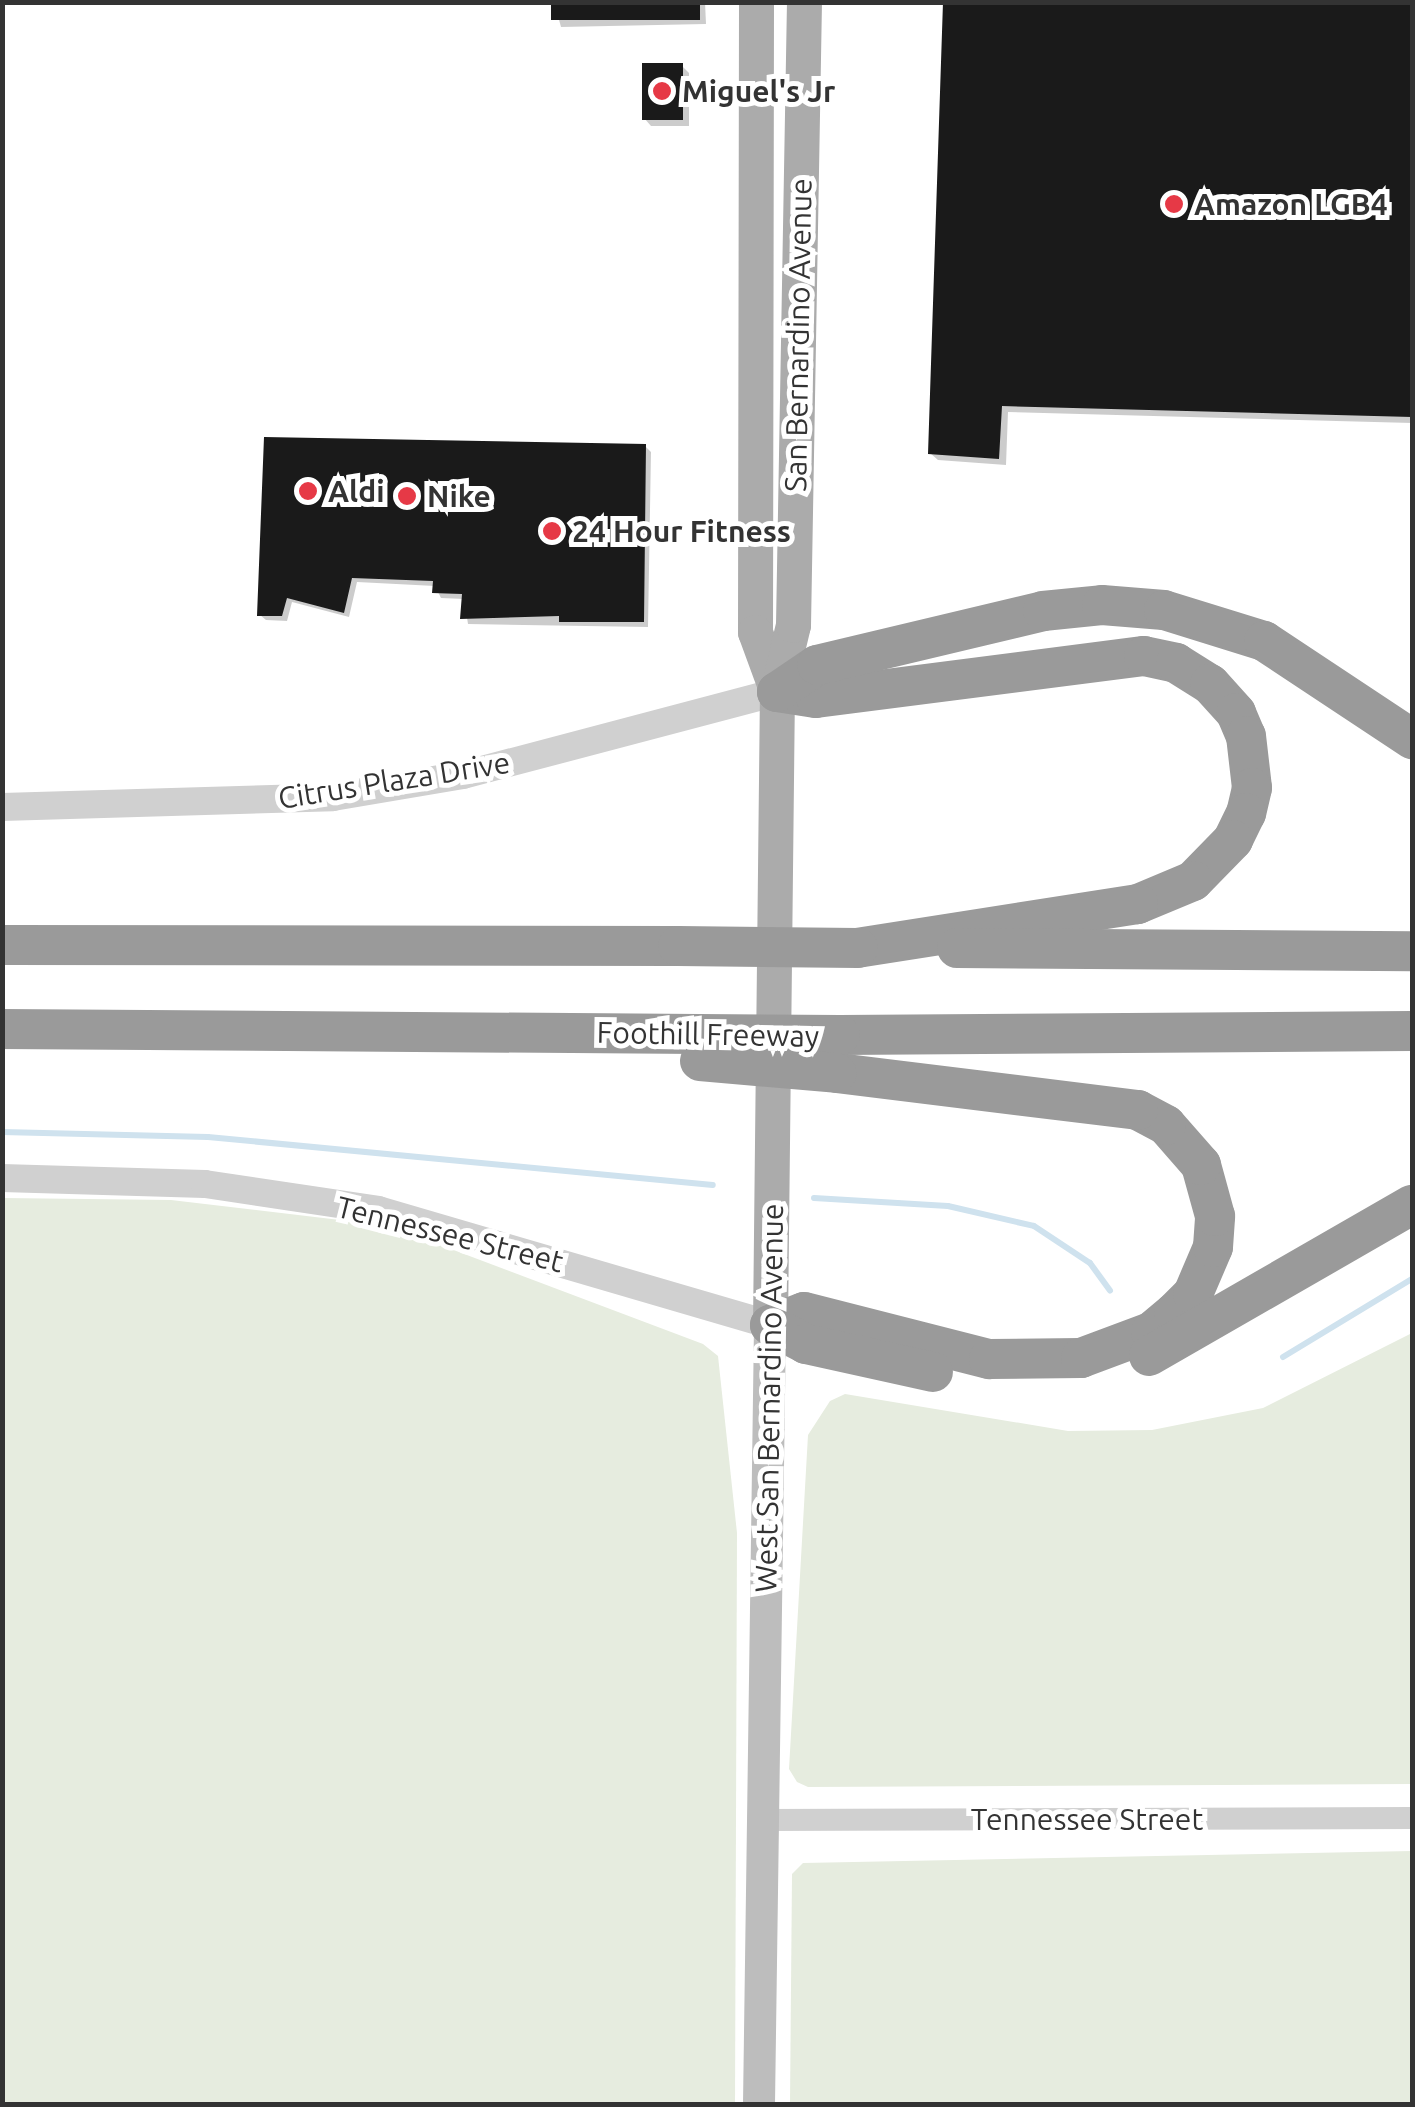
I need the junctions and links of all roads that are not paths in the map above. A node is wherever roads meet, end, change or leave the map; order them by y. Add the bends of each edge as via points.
1 (756, 2) edge
2 (804, 2) edge
3 (777, 692) junction
4 (1412, 739) edge
5 (2, 807) edge
6 (2, 945) edge
7 (858, 948) junction
8 (1412, 951) edge
9 (2, 1028) edge
10 (1412, 1031) edge
11 (838, 1054) junction
12 (2, 1178) edge
13 (1412, 1205) edge
14 (770, 1324) junction
15 (1412, 1818) edge
16 (762, 1820) junction
17 (759, 2104) edge

1 - 3 main road, San Bernardino Avenue via 755,632
2 - 3 main road, San Bernardino Avenue via 792,625
3 - 4 highway via 817,666 1043,611 1102,605 1164,610 1264,641
3 - 5 street, Citrus Plaza Drive via 463,775 333,797
3 - 7 highway via 816,698 1144,656 1176,663 1210,684 1236,712 1246,736 1252,788 1246,813 1233,840 1193,881 1138,904
3 - 14 main road, West San Bernardino Avenue
6 - 7 highway, bridge
7 - 8 highway
9 - 11 highway, Foothill Freeway, bridge via 610,1033 700,1047
10 - 11 highway, Foothill Freeway
11 - 14 highway via 1138,1110 1166,1124 1201,1165 1215,1216 1213,1246 1193,1294 1174,1312 1150,1332 1081,1358 989,1359 804,1312
12 - 14 street, Tennessee Street via 205,1184 378,1210
13 - 14 highway via 1197,1331 1115,1374 1077,1385 1000,1386 806,1344
14 - 16 main road, West San Bernardino Avenue
15 - 16 street, Tennessee Street
16 - 17 main road, West San Bernardino Avenue

